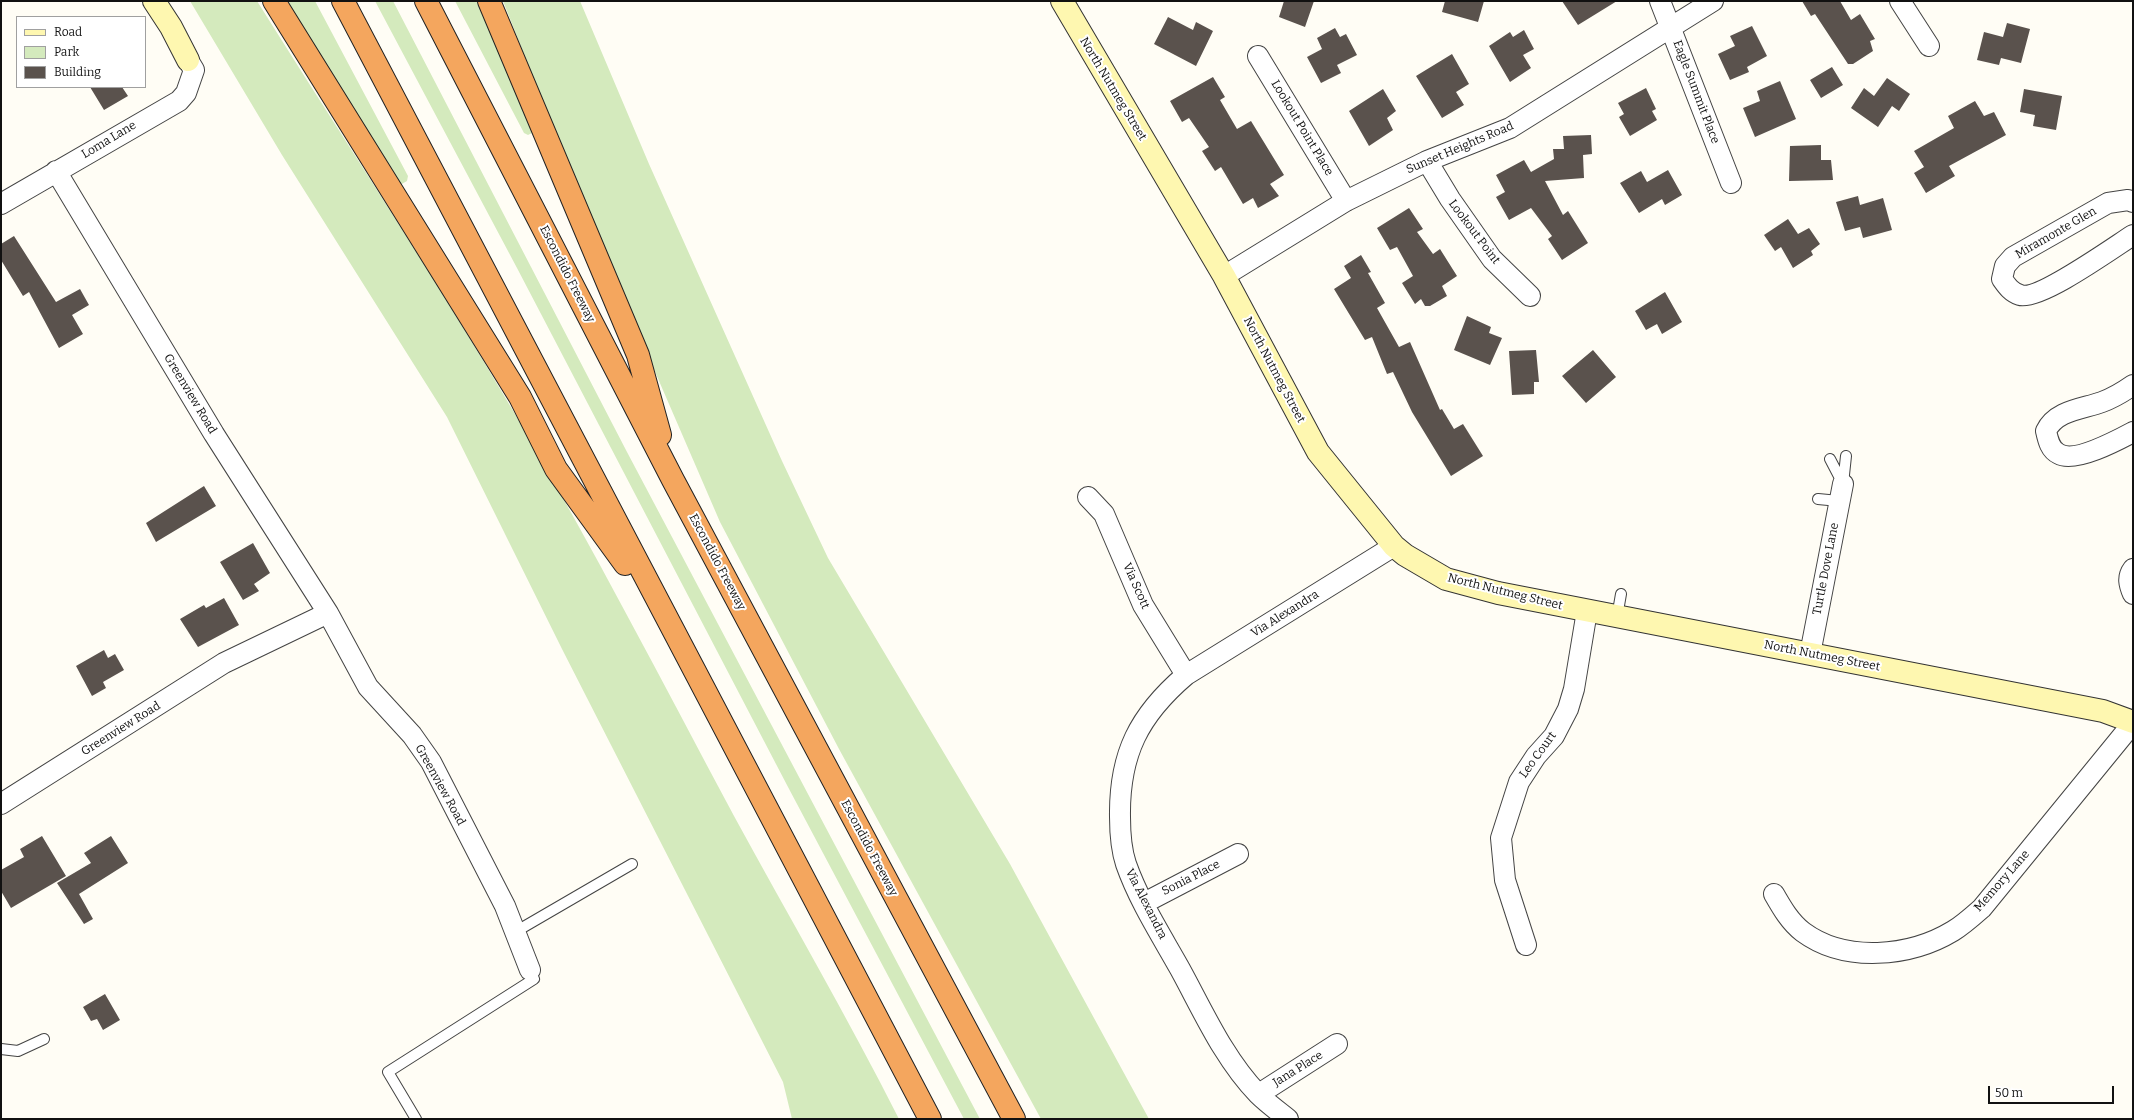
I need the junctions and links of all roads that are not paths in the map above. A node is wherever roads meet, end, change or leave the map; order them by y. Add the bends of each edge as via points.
1 (154, 1) edge
2 (274, 1) edge
3 (343, 1) edge
4 (426, 1) edge
5 (489, 1) edge
6 (1062, 1) edge
7 (1660, 1) edge
8 (1713, 1) edge
9 (1900, 1) edge
10 (1671, 28) junction
11 (1929, 46) dead end
12 (1258, 56) dead end
13 (188, 60) joint
14 (1427, 161) junction
15 (56, 171) junction
16 (1731, 183) dead end
17 (1346, 201) junction
18 (2133, 202) edge
19 (1, 204) edge
20 (2133, 235) edge
21 (1224, 276) junction
22 (1530, 296) dead end
23 (2133, 386) edge
24 (2133, 432) edge
25 (1846, 456) dead end
26 (1830, 459) dead end
27 (673, 480) junction
28 (1841, 492) junction
29 (1088, 497) dead end
30 (1818, 499) dead end
31 (1394, 546) junction
32 (2133, 569) edge
33 (1621, 594) dead end
34 (2133, 594) edge
35 (1587, 611) junction
36 (328, 613) junction
37 (1617, 617) junction
38 (671, 627) junction
39 (1810, 654) junction
40 (1186, 675) junction
41 (2133, 722) edge
42 (1, 804) edge
43 (1238, 854) dead end
44 (632, 864) dead end
45 (1774, 894) dead end
46 (1144, 903) junction
47 (515, 932) junction
48 (1526, 945) dead end
49 (530, 970) joint
50 (44, 1039) dead end
51 (1337, 1044) dead end
52 (1, 1049) edge
53 (1259, 1094) junction
54 (416, 1119) edge
55 (930, 1119) edge
56 (1014, 1119) edge
57 (1288, 1119) edge

1 - 13 street
2 - 38 highway via 520,397 556,469
3 - 38 highway
4 - 27 highway, Escondido Freeway
5 - 27 highway via 638,354
6 - 21 street, North Nutmeg Street
7 - 10 street, Eagle Summit Place
8 - 10 street, Sunset Heights Road
9 - 11 street
10 - 14 street, Sunset Heights Road via 1510,128
10 - 16 street, Eagle Summit Place
12 - 17 street, Lookout Point Place
13 - 15 street, Loma Lane via 194,70 186,93 179,100
14 - 17 street, Sunset Heights Road
14 - 22 street, Lookout Point via 1492,259
15 - 19 street, Loma Lane
15 - 36 street, Greenview Road via 214,434
17 - 21 street, Sunset Heights Road
18 - 20 street, Miramonte Glen via 2128,200 2108,203 2013,257 2005,266 2002,279 2009,290 2021,296 2036,293 2058,284
21 - 31 street, North Nutmeg Street via 1318,452
23 - 24 street via 2103,402 2060,415 2050,422 2046,431 2053,449 2060,455 2069,456 2109,444
25 - 28 lane
26 - 28 lane
27 - 56 highway, Escondido Freeway
28 - 30 lane
28 - 39 street, Turtle Dove Lane
29 - 40 street, Via Scott via 1104,514 1143,605
31 - 35 street, North Nutmeg Street via 1446,578 1477,582
31 - 40 street, Via Alexandra
32 - 34 street via 2129,584
33 - 37 lane
35 - 37 street, North Nutmeg Street
35 - 48 street, Leo Court via 1574,689 1568,709 1554,736 1536,756 1519,782 1501,838 1505,880
36 - 42 street, Greenview Road via 224,663
36 - 47 street, Greenview Road via 368,687 412,735 431,762 505,906
37 - 39 street, North Nutmeg Street
38 - 55 highway
39 - 41 street, North Nutmeg Street via 2103,711
40 - 46 street, Via Alexandra via 1166,692 1142,724 1130,748 1122,773 1119,796 1120,834 1126,864
41 - 45 street, Memory Lane via 1982,908 1953,931 1926,944 1893,952 1858,952 1828,947 1803,932 1787,916
43 - 46 street, Sonia Place
44 - 47 lane
46 - 53 street, Via Alexandra via 1208,1021 1236,1066
47 - 49 street, Greenview Road
49 - 54 lane via 534,979 388,1072
50 - 52 lane via 18,1051
51 - 53 street, Jana Place
53 - 57 street, Via Alexandra

